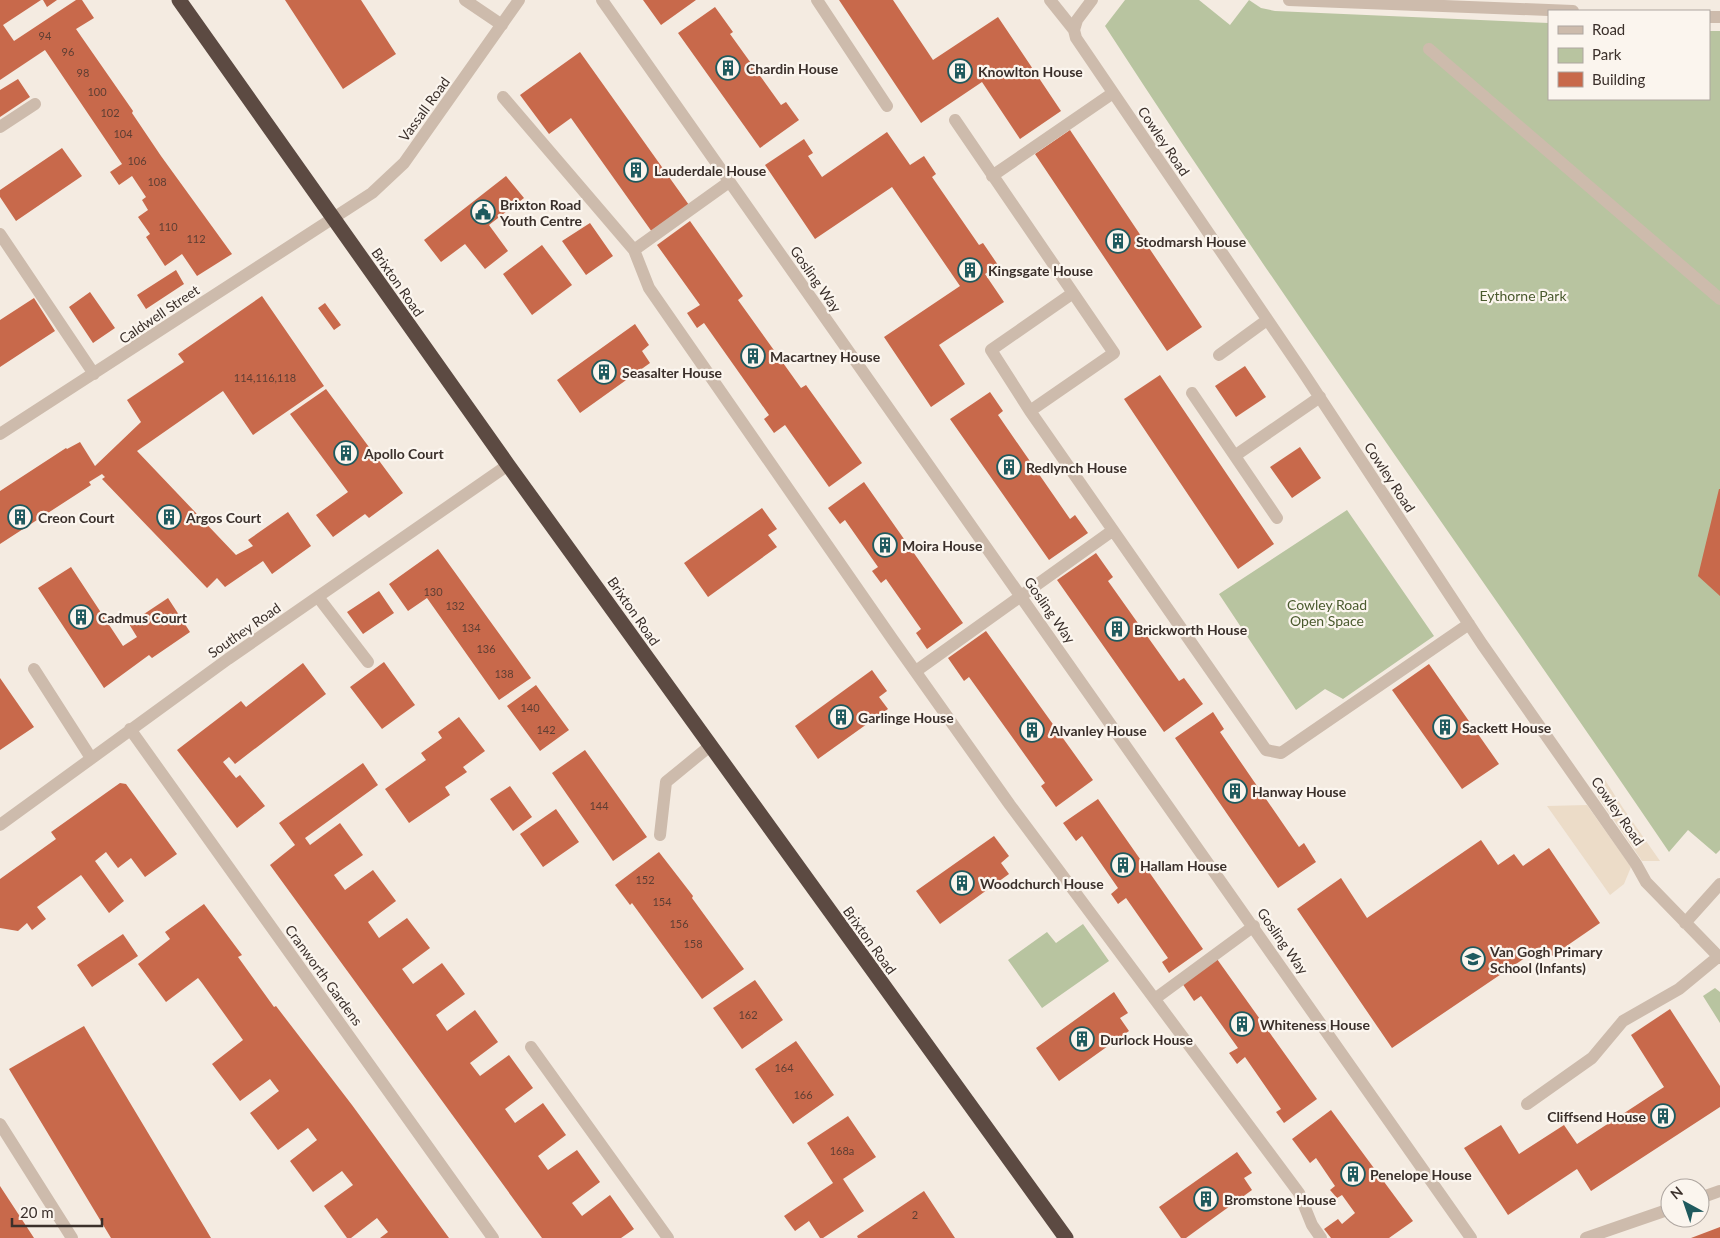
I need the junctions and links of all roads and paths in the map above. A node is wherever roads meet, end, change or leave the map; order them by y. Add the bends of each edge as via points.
1 (178, 0) edge
2 (465, 0) edge
3 (519, 0) edge
4 (602, 0) edge
5 (817, 0) edge
6 (1050, 0) edge
7 (1092, 0) edge
8 (1289, 0) edge
9 (1556, 5) edge
10 (1570, 10) edge
11 (502, 25) junction
12 (1074, 30) junction
13 (1428, 49) dead end
14 (1113, 92) junction
15 (503, 97) dead end
16 (35, 104) dead end
17 (886, 106) dead end
18 (956, 120) dead end
19 (0, 127) edge
20 (992, 176) junction
21 (729, 182) junction
22 (334, 218) junction
23 (0, 234) edge
24 (634, 250) junction
25 (1073, 294) junction
26 (1720, 299) edge
27 (1267, 320) junction
28 (1219, 355) dead end
29 (94, 374) junction
30 (1192, 393) dead end
31 (1320, 397) junction
32 (1030, 411) junction
33 (0, 434) edge
34 (1236, 454) junction
35 (508, 465) junction
36 (1277, 518) dead end
37 (1112, 531) junction
38 (1021, 595) junction
39 (318, 596) junction
40 (1469, 624) junction
41 (368, 662) dead end
42 (34, 669) dead end
43 (916, 671) junction
44 (130, 730) junction
45 (710, 746) junction
46 (91, 758) junction
47 (0, 824) edge
48 (660, 834) dead end
49 (1720, 884) edge
50 (1685, 924) junction
51 (1254, 926) junction
52 (1719, 957) edge
53 (1156, 998) junction
54 (531, 1048) dead end
55 (1527, 1104) dead end
56 (0, 1124) edge
57 (1660, 1212) edge
58 (72, 1238) edge
59 (493, 1238) edge
60 (668, 1238) edge
61 (1066, 1238) edge
62 (1321, 1238) edge
63 (1472, 1238) edge
64 (1586, 1238) edge

1 - 22 highway, Brixton Road
2 - 11 street
3 - 11 street, Vassall Road
4 - 21 street, Gosling Way
5 - 17 street
6 - 12 street, Cowley Road
7 - 12 street via 1077,20
8 - 9 street
9 - 10 street
11 - 22 street, Vassall Road via 404,163 372,193
12 - 14 street, Cowley Road via 1076,38
13 - 26 street
14 - 20 street
14 - 27 street, Cowley Road
15 - 24 street
16 - 19 street
18 - 20 street
20 - 25 street
21 - 24 street
21 - 38 street, Gosling Way
22 - 29 street, Caldwell Street
22 - 35 highway, Brixton Road
23 - 29 street
24 - 43 street via 649,288
25 - 32 street via 991,350
25 - 32 street via 1114,353
27 - 28 street
27 - 31 street, Cowley Road
29 - 33 street, Caldwell Street
30 - 34 street
31 - 34 street
31 - 40 street, Cowley Road
32 - 37 street
34 - 36 street
35 - 39 street, Southey Road
35 - 45 highway, Brixton Road
37 - 38 street
37 - 40 street via 1266,750 1281,753
38 - 43 street
38 - 51 street, Gosling Way
39 - 41 street
39 - 44 street, Southey Road
40 - 50 street, Cowley Road via 1646,882
42 - 46 street
43 - 53 street via 1010,805
44 - 46 street, Southey Road
44 - 59 street, Cranworth Gardens
45 - 48 street via 666,782
45 - 61 highway, Brixton Road
46 - 47 street, Southey Road
49 - 50 street
50 - 52 street, Cowley Road
51 - 53 street
51 - 63 street, Gosling Way
52 - 55 street via 1679,989 1623,1021 1592,1058
53 - 62 street via 1299,1193
54 - 60 street
56 - 58 street
57 - 64 street

